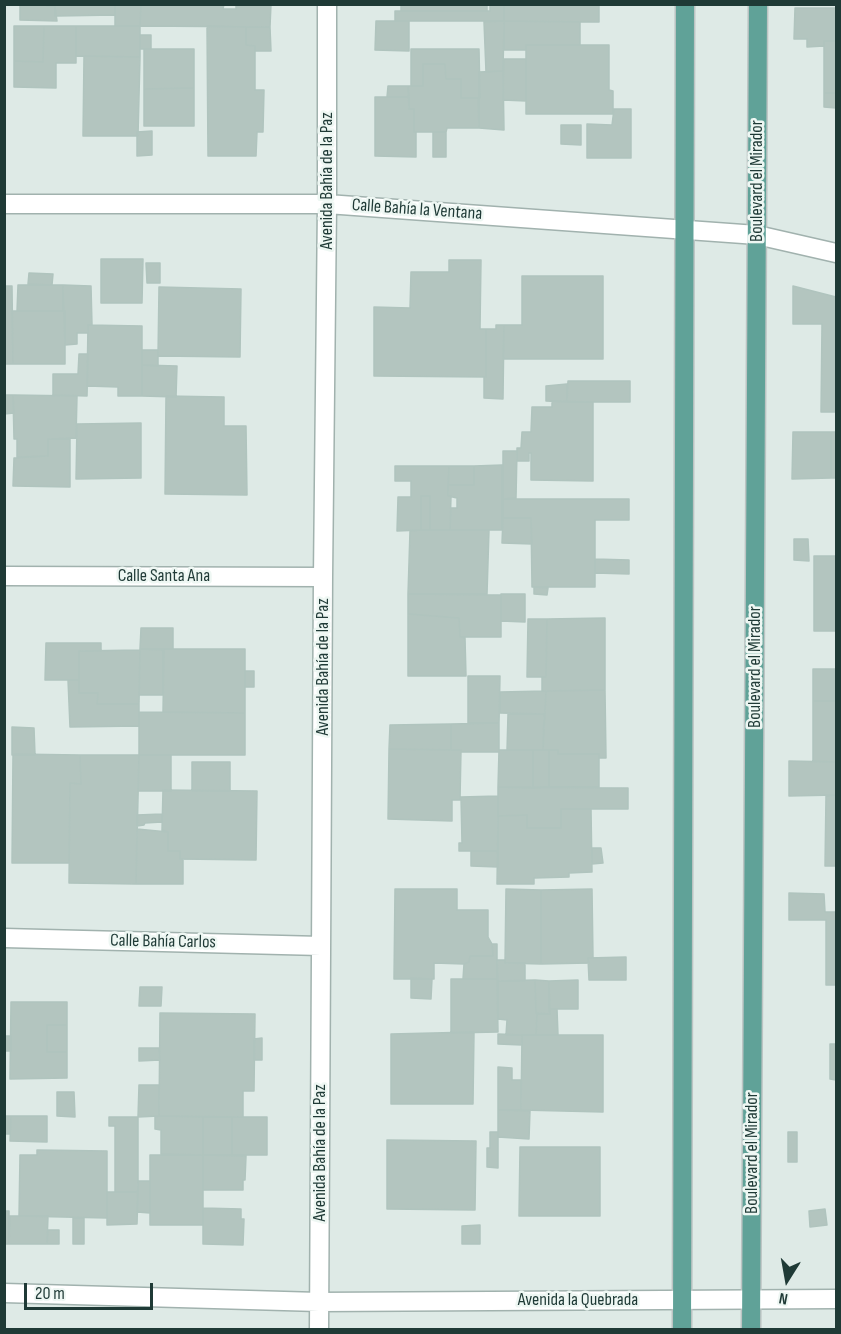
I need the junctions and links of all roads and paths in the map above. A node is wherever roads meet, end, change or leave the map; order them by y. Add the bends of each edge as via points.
1 (327, 4) edge
2 (685, 4) edge
3 (758, 4) edge
4 (4, 204) edge
5 (327, 204) junction
6 (684, 230) junction
7 (757, 235) junction
8 (837, 253) edge
9 (4, 576) edge
10 (323, 577) junction
11 (4, 938) edge
12 (321, 946) junction
13 (4, 1293) edge
14 (682, 1299) junction
15 (837, 1299) edge
16 (751, 1300) junction
17 (319, 1302) junction
18 (319, 1329) edge
19 (682, 1329) edge
20 (751, 1329) edge

1 - 5 street, Avenida Bahía de la Paz
2 - 6 main road
3 - 7 main road, Boulevard el Mirador
4 - 5 street, Calle Bahía la Ventana
5 - 6 street, Calle Bahía la Ventana
5 - 10 street, Avenida Bahía de la Paz
6 - 7 street, Calle Bahía la Ventana
6 - 14 main road
7 - 8 street, Calle Bahía la Ventana
7 - 16 main road, Boulevard el Mirador
9 - 10 street, Calle Santa Ana
10 - 12 street, Avenida Bahía de la Paz
11 - 12 street, Calle Bahía Carlos
12 - 17 street, Avenida Bahía de la Paz
13 - 17 street, Avenida la Quebrada
14 - 16 street, Avenida la Quebrada
14 - 17 street, Avenida la Quebrada
14 - 19 main road
15 - 16 street, Avenida la Quebrada
16 - 20 main road, Boulevard el Mirador
17 - 18 street, Avenida Bahía de la Paz

